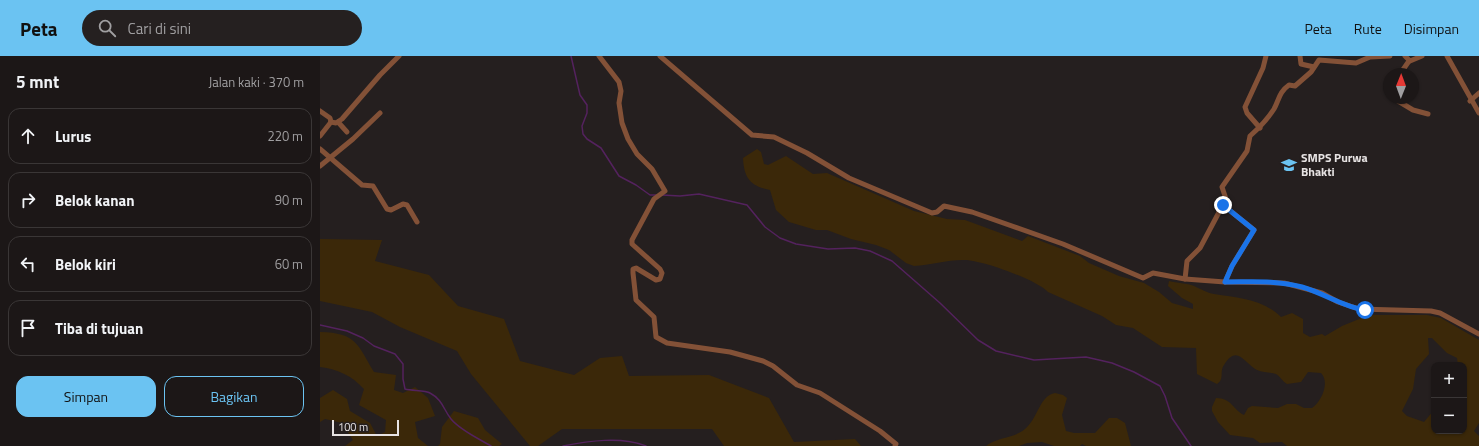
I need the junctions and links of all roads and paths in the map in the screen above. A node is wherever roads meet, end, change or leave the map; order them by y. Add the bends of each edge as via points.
1 (399, 56) edge
2 (598, 56) edge
3 (660, 56) edge
4 (1266, 56) edge
5 (1300, 56) edge
6 (1390, 56) edge
7 (1422, 56) edge
8 (1447, 56) edge
9 (1407, 58) edge
10 (1314, 67) junction
11 (1403, 68) edge
12 (1479, 93) edge
13 (1470, 101) junction
14 (1403, 104) edge
15 (320, 111) edge
16 (380, 113) dead end
17 (1479, 113) edge
18 (1428, 114) dead end
19 (331, 122) junction
20 (338, 122) junction
21 (1260, 128) junction
22 (347, 132) dead end
23 (320, 136) edge
24 (320, 149) edge
25 (329, 157) junction
26 (320, 166) edge
27 (1223, 205) junction
28 (417, 222) dead end
29 (1185, 278) junction
30 (1225, 282) junction
31 (1479, 334) edge
32 (896, 445) edge

1 - 20 street
2 - 32 street via 619,82 622,125 628,139 637,154 652,169 665,191 654,199 632,240 632,244 662,273 660,279 656,280 636,268 633,269 636,300 654,317 656,337 671,344 730,352 763,361 797,385 820,393 880,431
3 - 29 street via 752,135 774,137 849,178 932,213 944,206 972,212 1063,244 1143,278 1152,273
4 - 21 street via 1245,107
5 - 10 street via 1301,64
6 - 10 street via 1370,57 1356,63 1321,60
7 - 9 street
8 - 13 street
9 - 11 street
10 - 21 street via 1295,86 1288,85 1282,91 1274,109
12 - 13 street
13 - 17 street
14 - 18 street
15 - 19 street via 330,118
16 - 25 street via 353,139
19 - 20 street
19 - 23 street
20 - 22 street
21 - 27 street via 1250,136 1247,151 1222,187 1227,196
24 - 25 street
25 - 26 street
25 - 28 street via 362,185 371,185 387,209 407,205
27 - 29 street via 1200,248 1187,261
27 - 30 street via 1254,230
29 - 30 street
30 - 31 street via 1292,284 1360,309 1431,311 1440,313

